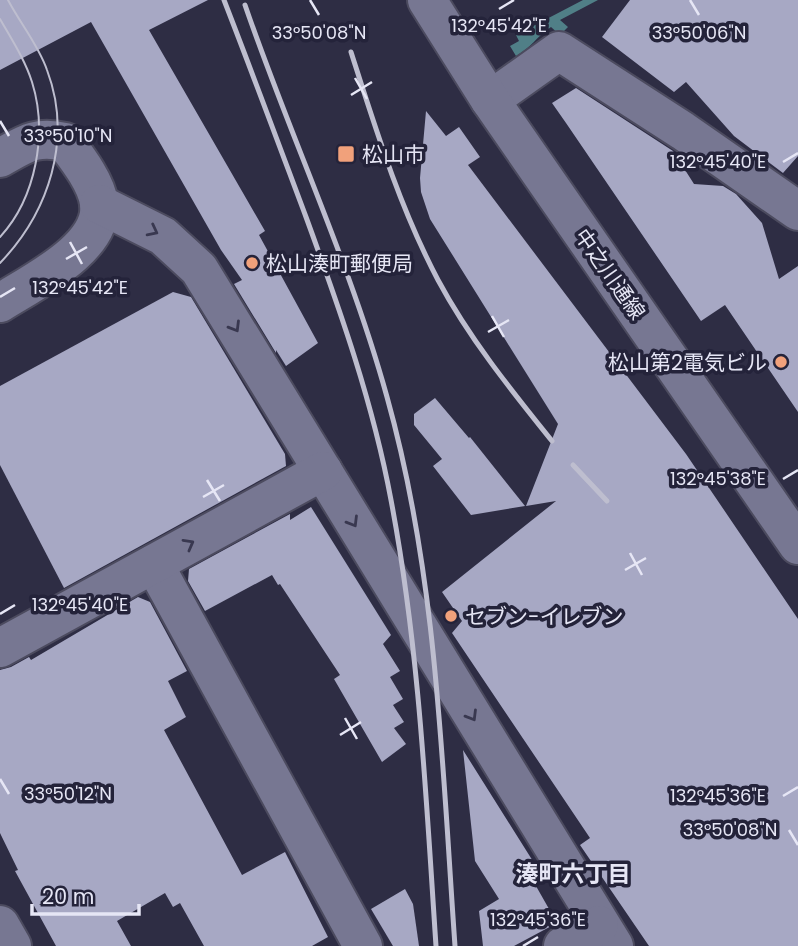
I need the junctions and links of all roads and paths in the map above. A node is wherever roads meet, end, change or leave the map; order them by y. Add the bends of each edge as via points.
1 (427, 0) edge
2 (490, 100) junction
3 (0, 158) edge
4 (99, 204) junction
5 (798, 211) edge
6 (0, 303) edge
7 (323, 471) junction
8 (797, 540) edge
9 (154, 564) junction
10 (0, 648) edge
11 (0, 925) edge
12 (606, 936) edge
13 (12, 946) edge
14 (363, 946) edge
15 (563, 946) edge

1 - 2 street, 中之川通線
2 - 5 street via 559,51
2 - 8 street, 中之川通線
3 - 4 street via 47,138 65,142 85,169
4 - 6 street via 95,227 76,255
4 -> 7 street via 163,236 199,269
9 -> 7 street
7 -> 12 street
9 - 10 street
9 - 14 street
11 - 13 street
12 - 15 street

